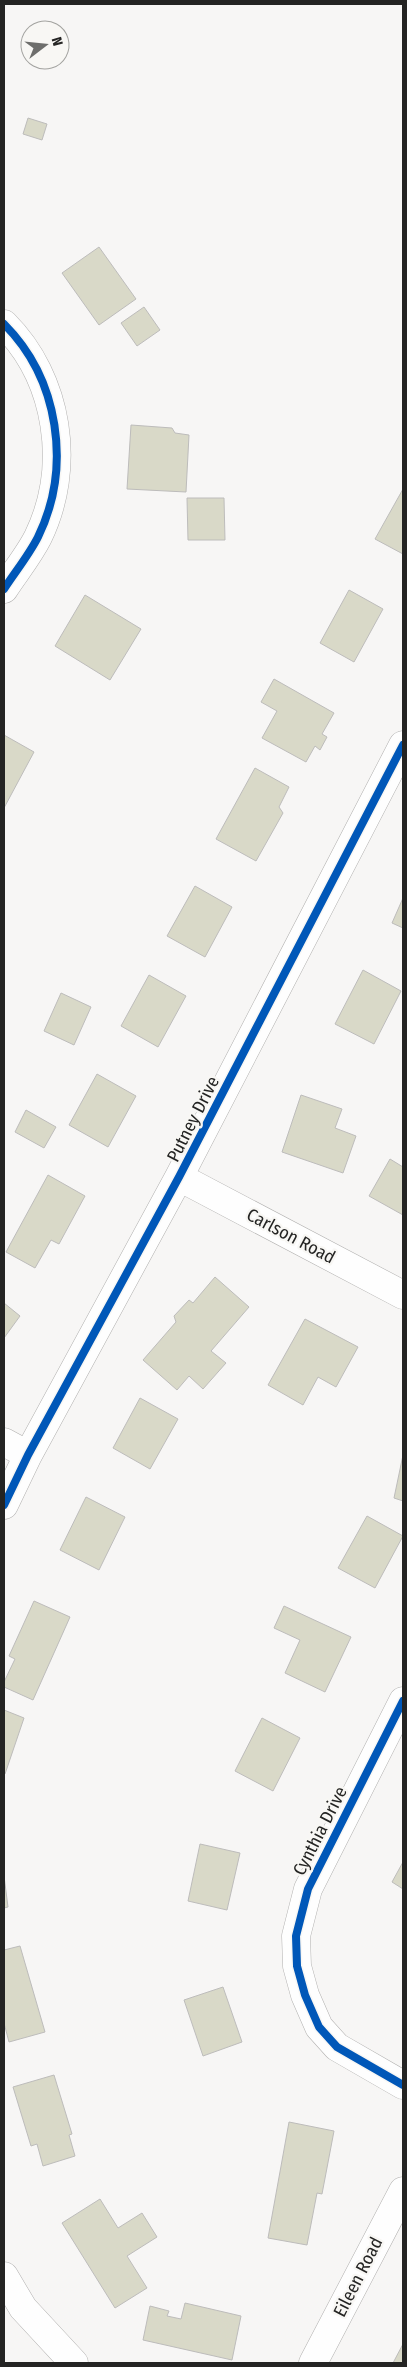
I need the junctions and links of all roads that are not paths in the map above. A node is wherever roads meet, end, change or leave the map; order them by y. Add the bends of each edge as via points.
1 (4, 324) edge
2 (4, 588) edge
3 (403, 745) edge
4 (180, 1177) junction
5 (403, 1295) edge
6 (4, 1442) edge
7 (28, 1455) junction
8 (4, 1504) edge
9 (403, 1700) edge
10 (403, 2085) edge
11 (403, 2191) edge
12 (4, 2276) edge
13 (74, 2363) edge
14 (314, 2363) edge

1 - 2 street via 38,371 52,412 57,441 54,488 38,537
3 - 4 street, Putney Drive
4 - 5 street, Carlson Road
4 - 7 street, Putney Drive
6 - 7 street
7 - 8 street, Putney Drive
9 - 10 street, Cynthia Drive via 308,1889 296,1936 297,1966 319,2027 337,2047
11 - 14 street, Eileen Road
12 - 13 street via 23,2308

